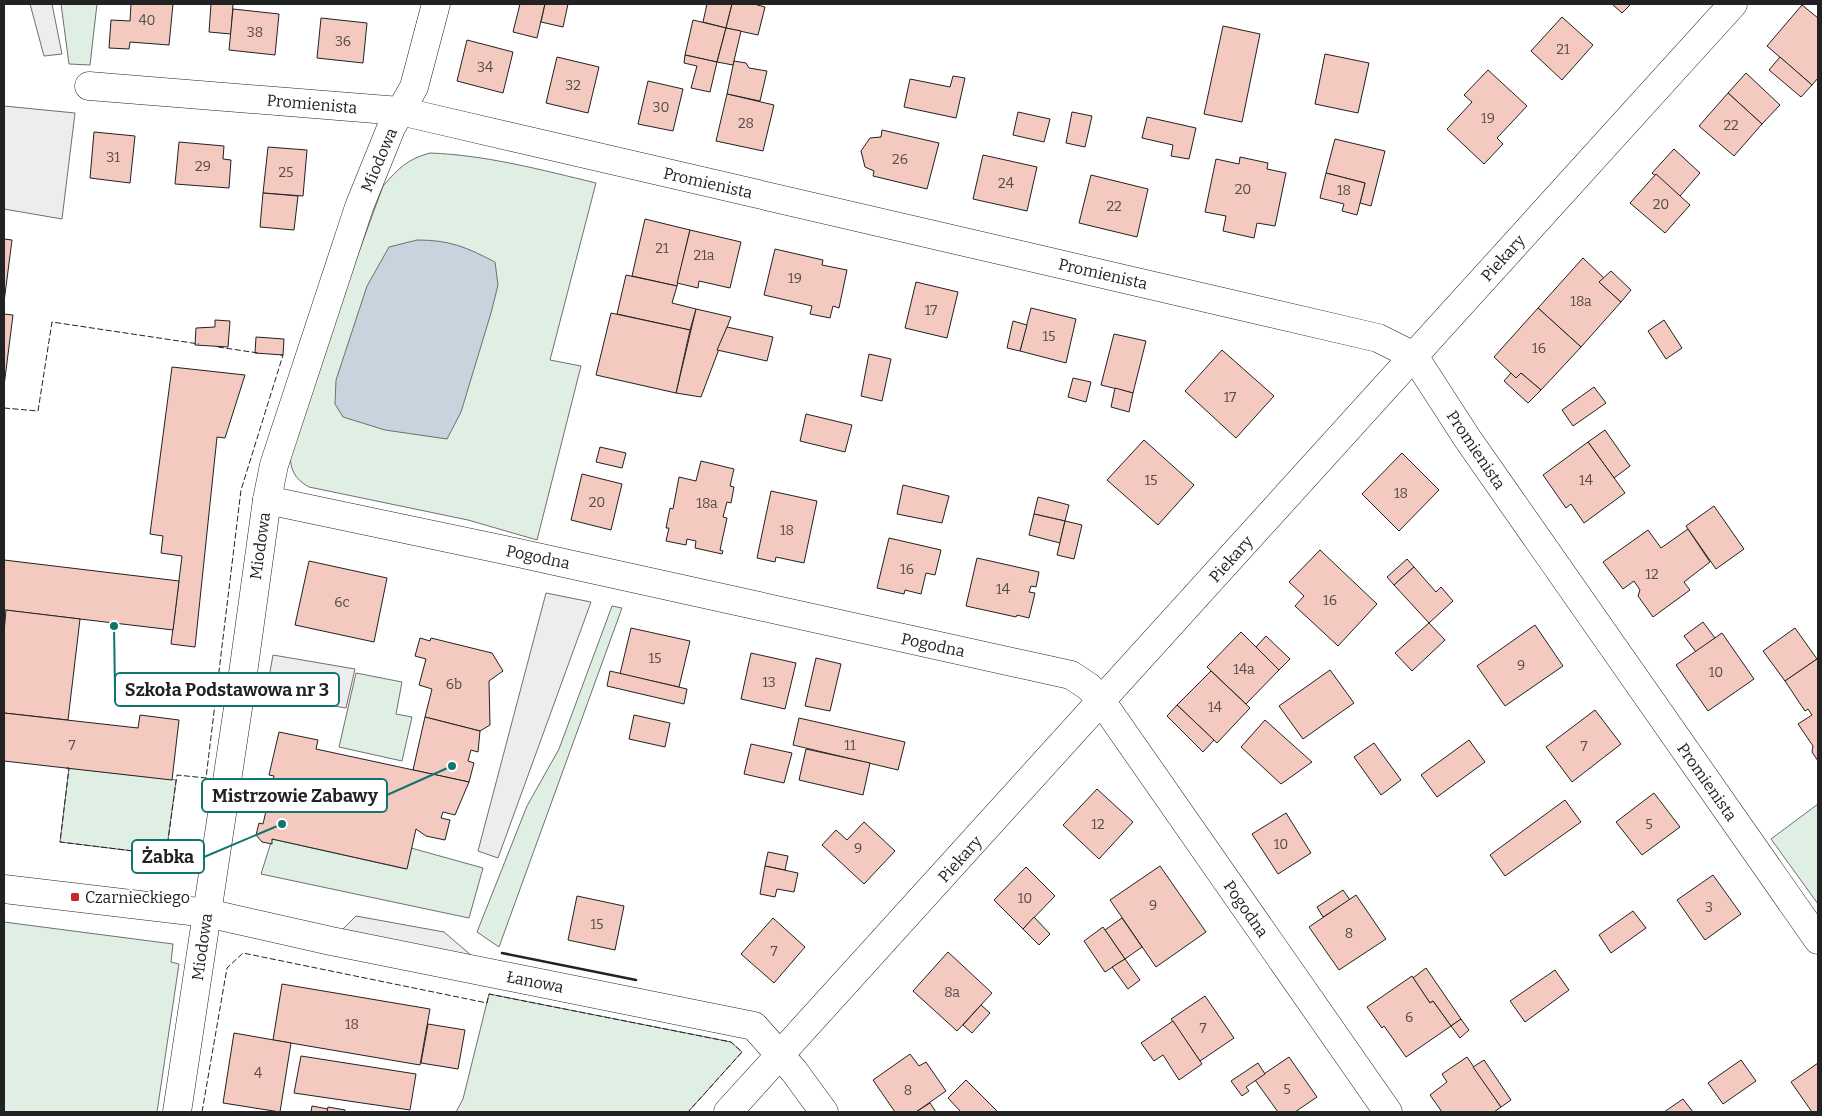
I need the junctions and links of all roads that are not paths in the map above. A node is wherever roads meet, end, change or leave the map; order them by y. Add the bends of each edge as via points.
1 (436, 4) edge
2 (1733, 4) edge
3 (89, 86) dead end
4 (400, 111) junction
5 (1414, 356) junction
6 (267, 500) junction
7 (1102, 702) junction
8 (4, 889) edge
9 (207, 913) junction
10 (1818, 940) edge
11 (781, 1055) junction
12 (178, 1112) edge
13 (728, 1112) edge
14 (824, 1112) edge
15 (1388, 1112) edge

1 - 4 street, Miodowa via 414,87
2 - 5 street, Piekary
3 - 4 street, Promienista
4 - 5 street, Promienista via 1378,338
4 - 6 street, Miodowa via 359,208 281,437
5 - 7 street, Piekary
5 - 10 street, Promienista via 1467,438
6 - 7 street, Pogodna via 1071,675 1089,687
6 - 9 street, Miodowa
7 - 11 street, Piekary
7 - 15 street, Pogodna
8 - 9 street, Łanowa
9 - 11 street, Łanowa via 754,1026
9 - 12 street, Miodowa
11 - 13 street, Piekary
11 - 14 street, Łanowa

